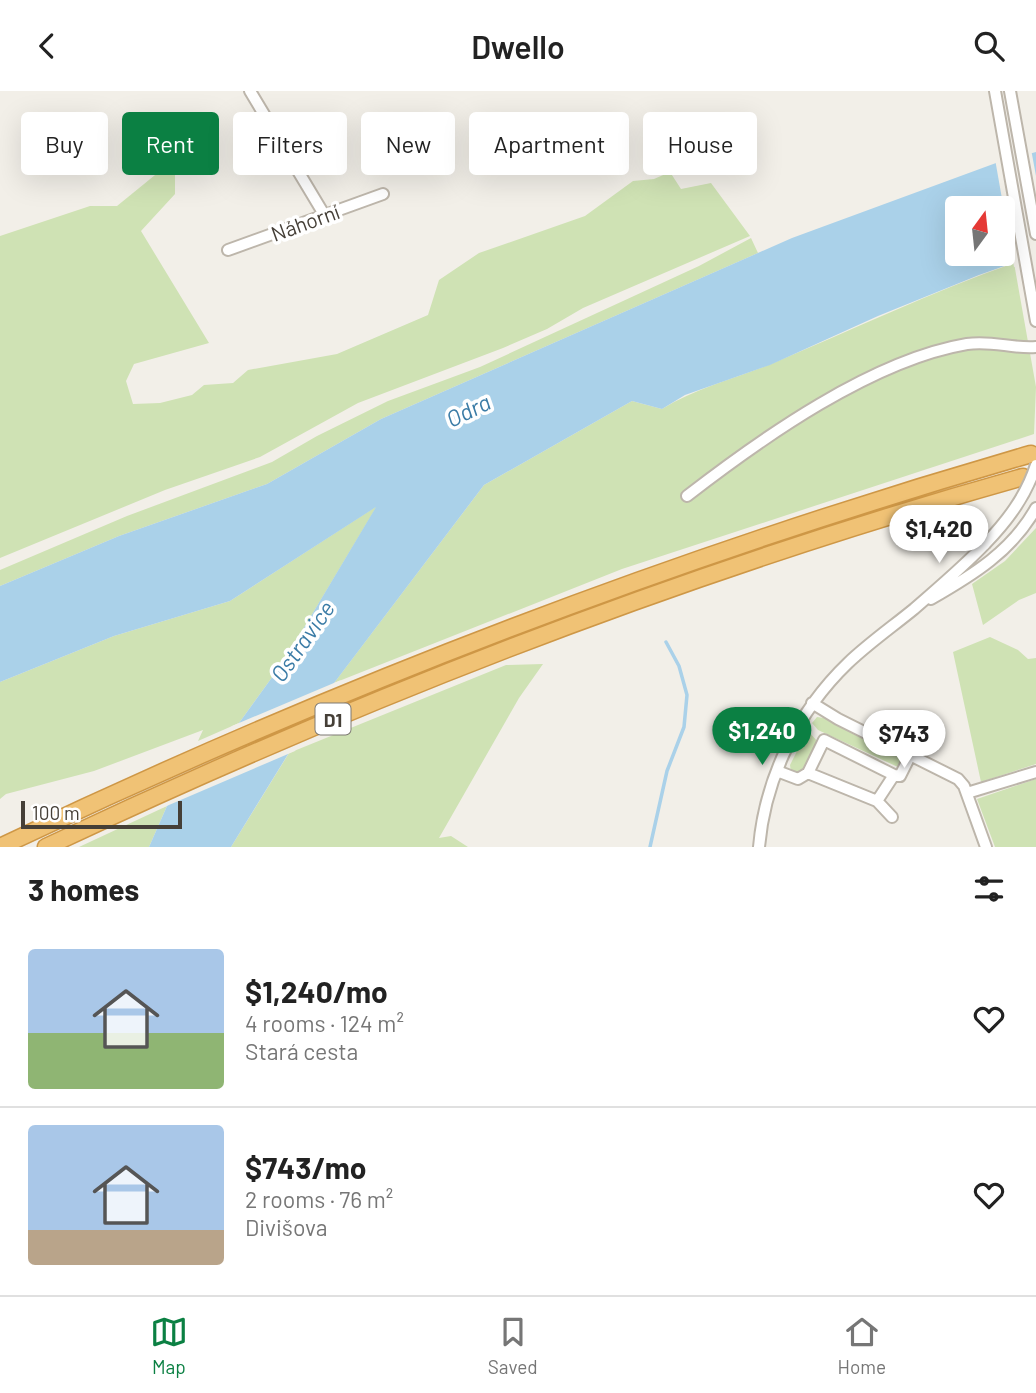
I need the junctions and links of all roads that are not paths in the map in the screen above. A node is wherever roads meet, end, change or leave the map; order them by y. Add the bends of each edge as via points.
1 (250, 91) edge
2 (1010, 91) edge
3 (995, 93) edge
4 (383, 194) dead end
5 (325, 216) junction
6 (1036, 234) edge
7 (228, 250) dead end
8 (1036, 319) edge
9 (1036, 347) edge
10 (1033, 459) edge
11 (1023, 477) dead end
12 (687, 496) dead end
13 (1036, 508) edge
14 (914, 609) junction
15 (812, 703) junction
16 (910, 756) junction
17 (777, 771) junction
18 (1036, 772) edge
19 (808, 773) junction
20 (894, 775) junction
21 (967, 793) junction
22 (877, 801) junction
23 (892, 817) dead end
24 (0, 847) edge
25 (46, 847) edge
26 (759, 847) edge
27 (986, 847) edge

1 - 5 street
2 - 6 street
3 - 8 street
4 - 5 street, Náhorní
5 - 7 street, Náhorní
9 - 12 street via 967,344 898,366 817,406
10 - 14 street, bridge via 1027,489 1016,508 985,544
10 - 24 highway, D1 via 794,525 572,604 326,700
11 - 25 highway, D1 via 804,544 462,667 333,719
13 - 14 street via 996,557
14 - 15 street via 852,659
15 - 16 street
15 - 17 street
16 - 20 street via 900,776
16 - 21 street via 958,779
17 - 19 street via 798,779
17 - 26 street
18 - 21 street
19 - 20 street via 824,740
19 - 22 street
20 - 22 street
21 - 27 street
22 - 23 street

